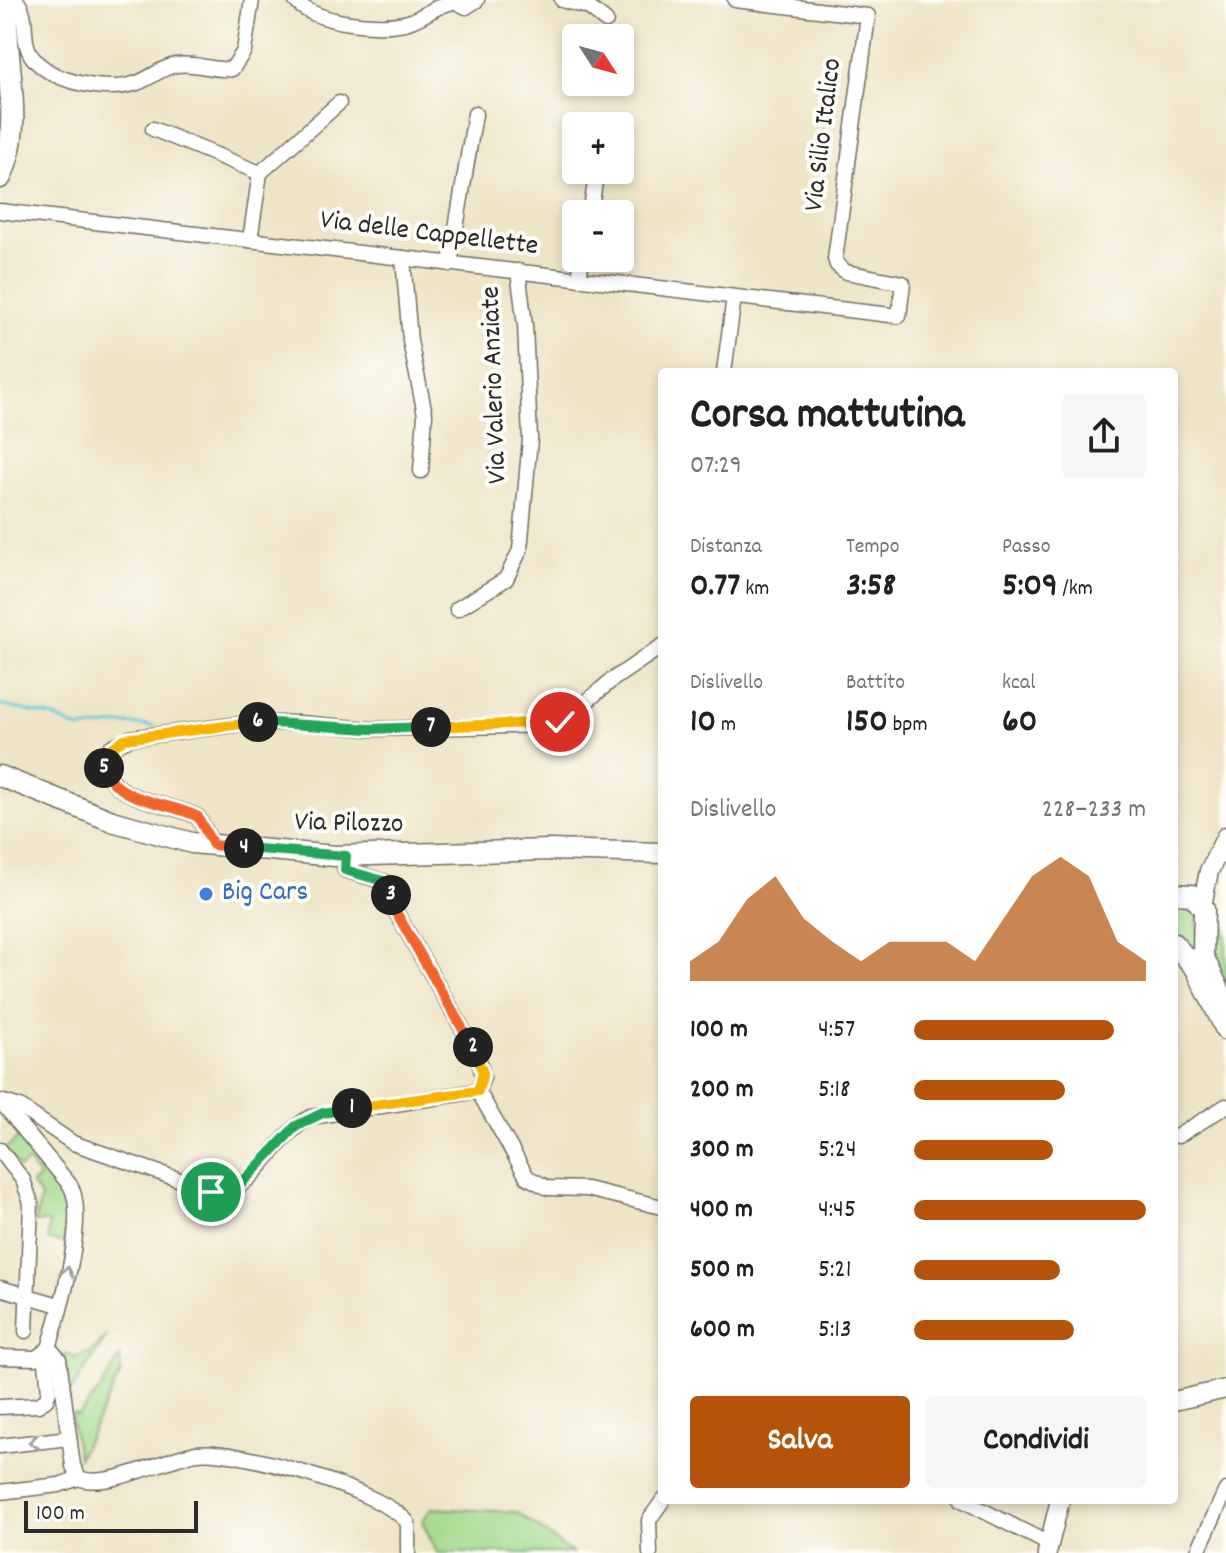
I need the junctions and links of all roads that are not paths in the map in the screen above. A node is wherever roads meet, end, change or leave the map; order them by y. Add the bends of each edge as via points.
1 (8, 0) edge
2 (16, 0) edge
3 (252, 0) edge
4 (295, 0) edge
5 (477, 0) edge
6 (562, 0) edge
7 (735, 0) edge
8 (872, 0) edge
9 (448, 1) edge
10 (762, 2) edge
11 (868, 16) junction
12 (606, 21) dead end
13 (339, 103) dead end
14 (475, 114) dead end
15 (153, 129) dead end
16 (260, 173) junction
17 (0, 177) edge
18 (0, 211) edge
19 (250, 240) junction
20 (403, 258) junction
21 (450, 264) junction
22 (518, 271) junction
23 (580, 272) edge
24 (579, 279) junction
25 (734, 297) junction
26 (899, 316) joint
27 (725, 368) edge
28 (421, 471) dead end
29 (457, 609) dead end
30 (658, 649) edge
31 (0, 776) edge
32 (1226, 836) edge
33 (213, 845) junction
34 (658, 853) edge
35 (346, 856) junction
36 (1209, 871) junction
37 (1178, 892) edge
38 (1178, 893) edge
39 (1202, 906) junction
40 (1178, 948) edge
41 (1226, 1004) edge
42 (1226, 1030) edge
43 (478, 1091) junction
44 (0, 1101) edge
45 (1226, 1106) edge
46 (1178, 1136) dead end
47 (0, 1150) edge
48 (658, 1206) edge
49 (0, 1288) edge
50 (27, 1296) junction
51 (59, 1305) junction
52 (26, 1331) dead end
53 (47, 1351) junction
54 (0, 1357) edge
55 (1226, 1389) edge
56 (1178, 1400) edge
57 (0, 1407) edge
58 (69, 1438) junction
59 (0, 1446) edge
60 (79, 1478) junction
61 (1226, 1490) edge
62 (0, 1492) edge
63 (660, 1504) edge
64 (969, 1504) edge
65 (1059, 1504) edge
66 (1048, 1548) edge
67 (408, 1553) edge
68 (650, 1553) edge
69 (1197, 1553) edge

1 - 17 main road via 1,38 11,136
2 - 3 street via 24,13 28,49 40,64 70,80 120,86 177,65 232,69 244,51
4 - 9 street via 317,16 384,25 416,19
5 - 9 street via 466,7
6 - 12 street via 588,7
7 - 10 street
8 - 11 street
10 - 11 street
11 - 26 street, Via Silio Italico via 835,259 844,271 903,283
13 - 16 street
14 - 21 street
15 - 16 street
16 - 19 street
18 - 19 street, Via delle Cappellette
19 - 20 street, Via delle Cappellette
20 - 21 street, Via delle Cappellette
20 - 28 street via 410,341 425,414
21 - 22 street, Via delle Cappellette
22 - 24 street, Via delle Cappellette
22 - 29 street, Via Valerio Anziate via 530,439 521,547 506,579
23 - 24 street
24 - 25 street, Via delle Cappellette
25 - 26 street, Via delle Cappellette
25 - 27 street
30 - 33 street via 551,725 369,729 259,722 160,732 111,747 104,765 112,782 135,796 198,817
31 - 33 main road, Via Pilozzo via 151,834
32 - 36 street
33 - 35 main road, Via Pilozzo
34 - 35 main road, Via Pilozzo
35 - 43 street via 345,870 388,885 396,912 476,1052 483,1073
36 - 37 street
36 - 39 street
38 - 39 main road via 1192,895
39 - 41 main road via 1203,956
40 - 42 main road via 1193,965
43 - 44 street via 311,1117 290,1131 238,1187 221,1194 73,1143 20,1107
43 - 48 street via 527,1177 548,1188 587,1189
51 -> 44 street via 77,1216 74,1191
45 - 46 street
47 - 50 street via 29,1195
49 - 50 street
50 - 51 street
50 - 52 street
51 - 53 street
53 - 54 street via 33,1358
53 - 57 street via 46,1400
53 - 58 street via 59,1359
55 - 56 street
58 -> 59 street
58 - 60 street
60 - 62 street
60 - 67 street via 98,1481 187,1455 226,1454 373,1497 408,1523
61 - 69 street
63 - 68 street via 649,1520
64 - 66 street
65 - 66 street

